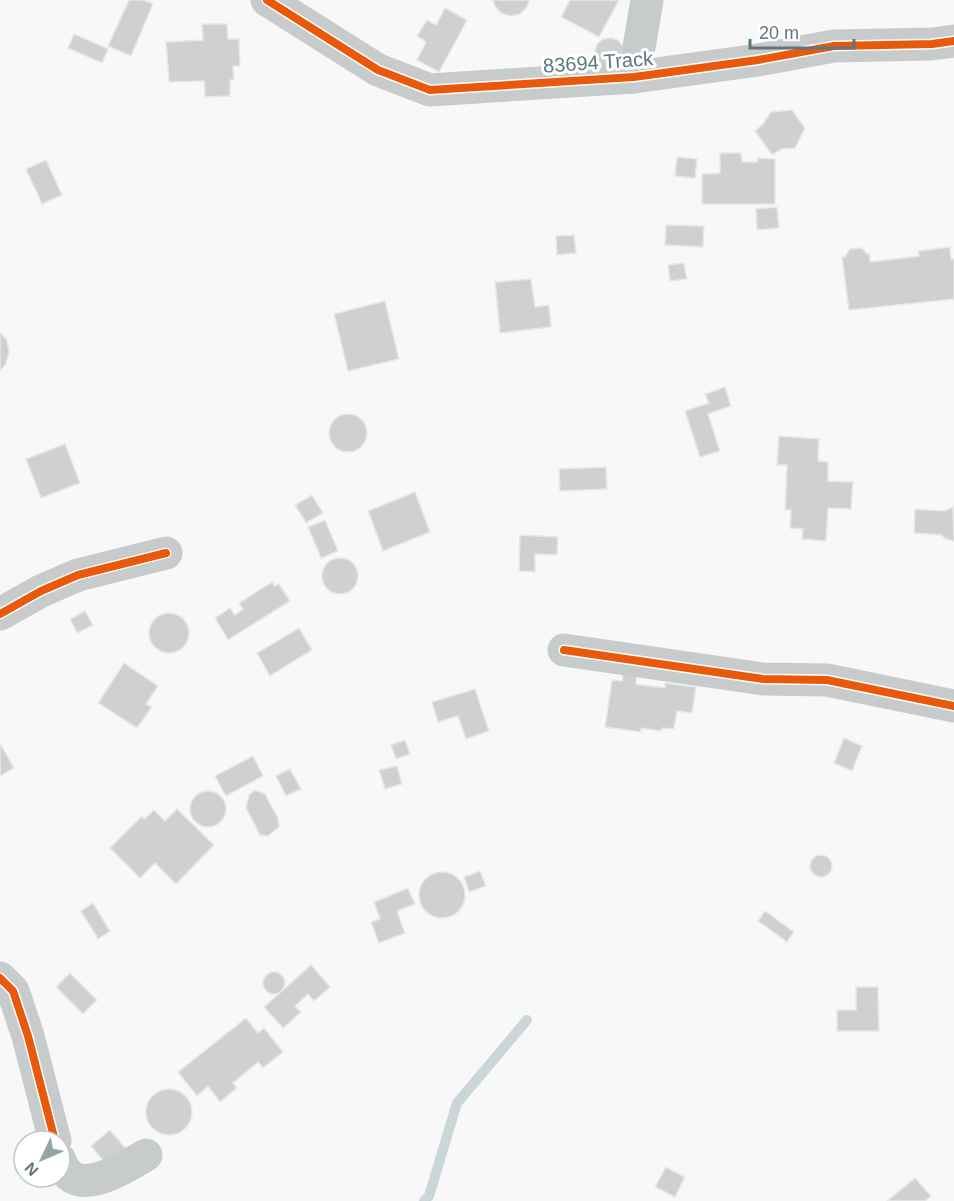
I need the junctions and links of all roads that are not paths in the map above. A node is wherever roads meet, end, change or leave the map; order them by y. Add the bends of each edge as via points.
1 (267, 0) edge
2 (647, 0) edge
3 (954, 41) edge
4 (634, 77) junction
5 (166, 553) dead end
6 (0, 615) edge
7 (564, 650) dead end
8 (954, 706) edge
9 (0, 978) edge
10 (52, 1129) edge
11 (146, 1155) dead end
12 (72, 1180) edge

1 - 4 street, 83694 Track via 378,70 430,90
2 - 4 street
3 - 4 street, 83694 Track via 834,46
5 - 6 street via 78,575
7 - 8 street via 763,680 827,680
9 - 10 street via 13,991
11 - 12 street via 100,1183 86,1186

